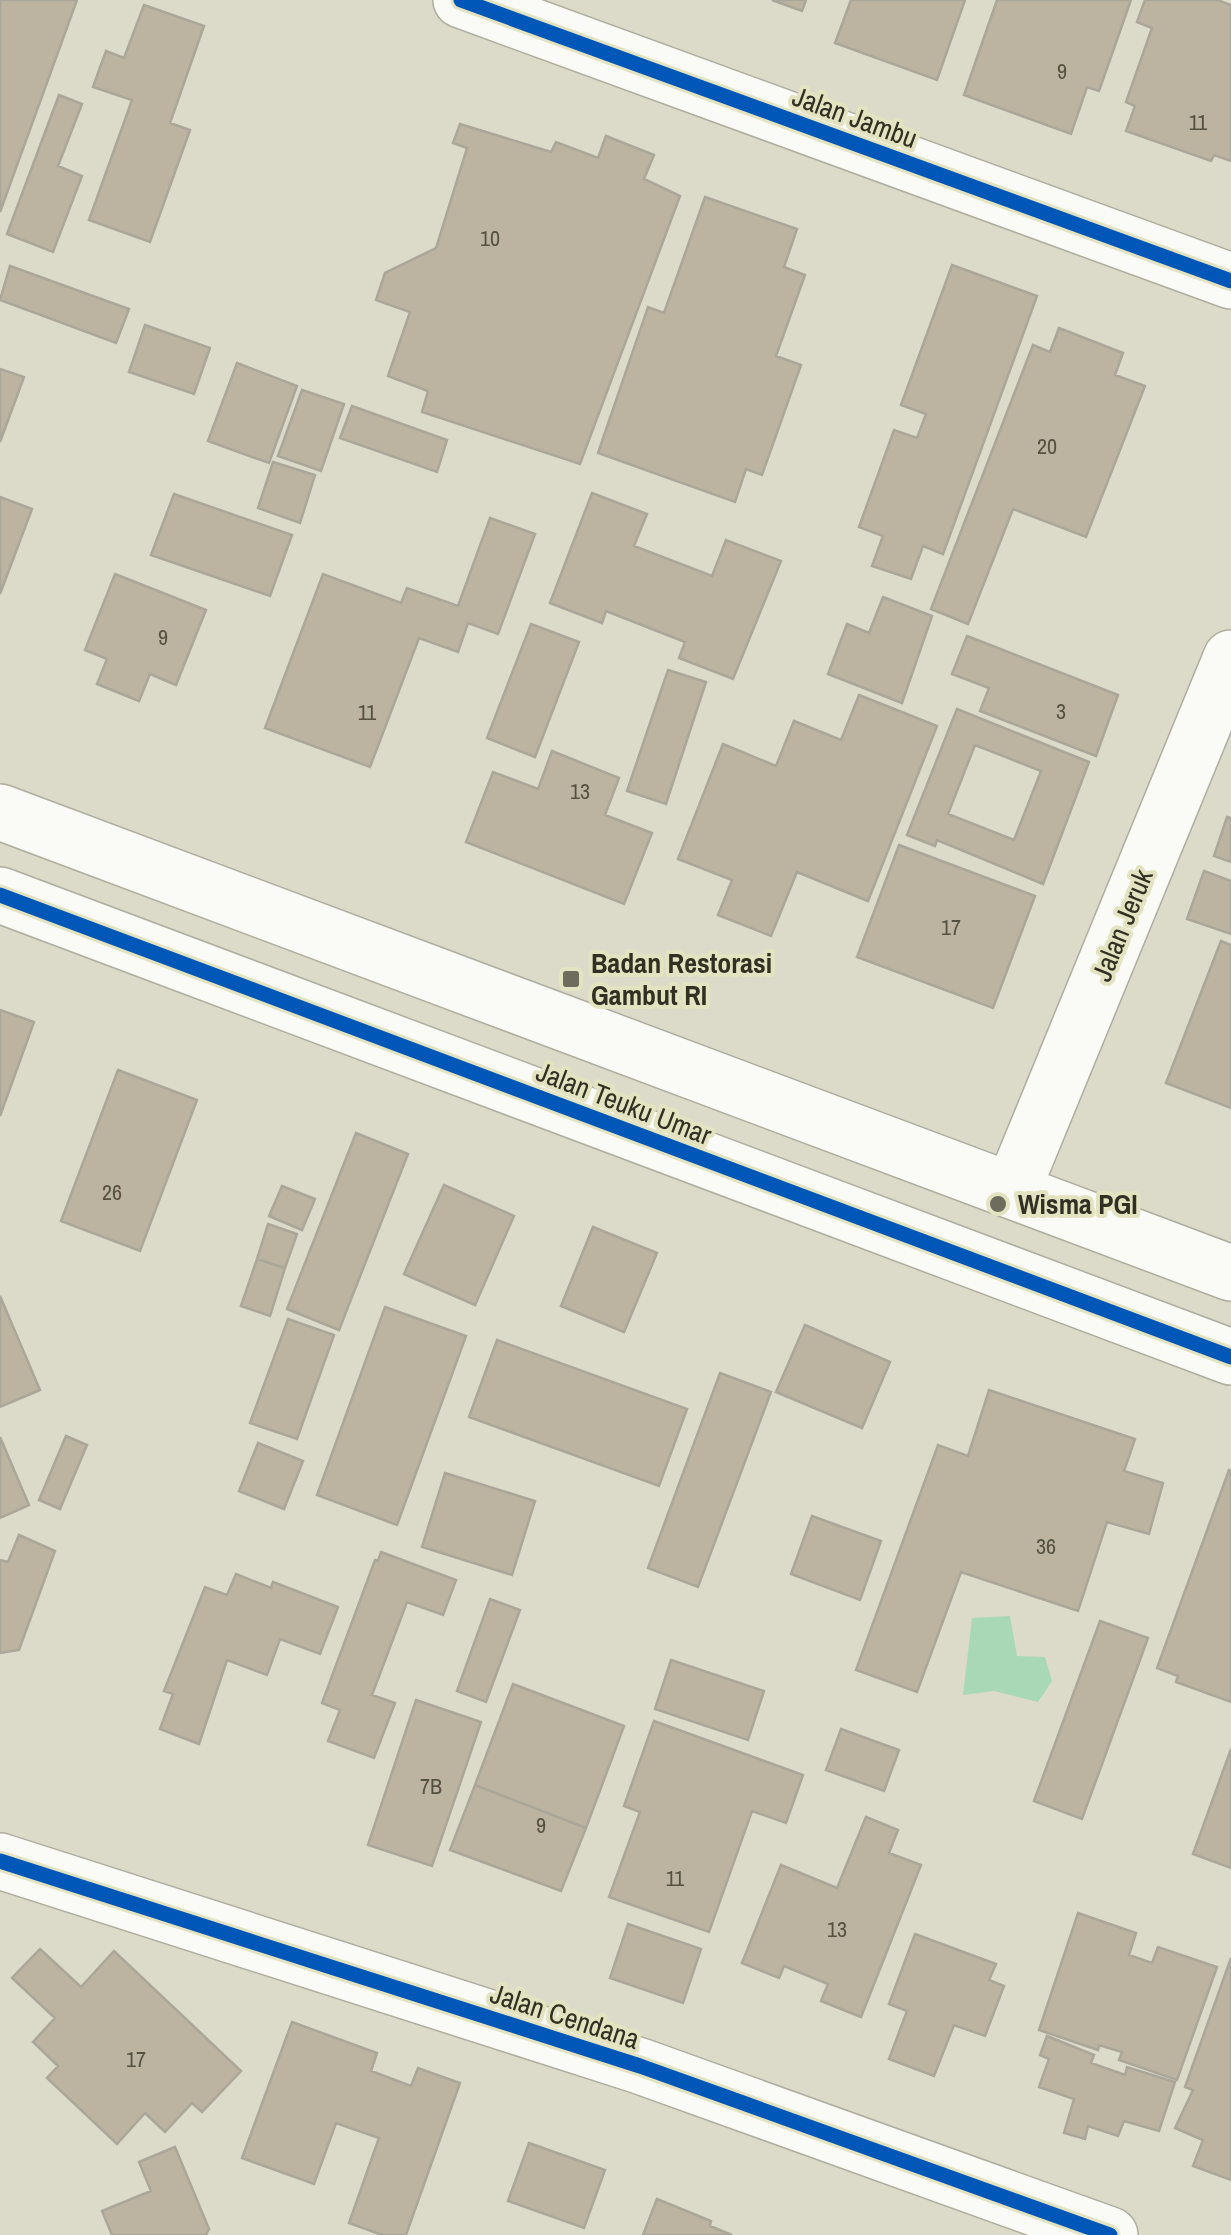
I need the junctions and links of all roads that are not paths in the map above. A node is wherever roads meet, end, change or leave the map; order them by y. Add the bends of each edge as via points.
1 (461, 0) edge
2 (1231, 281) edge
3 (1231, 658) edge
4 (0, 812) edge
5 (210, 890) junction
6 (0, 895) edge
7 (180, 964) junction
8 (924, 1159) junction
9 (1012, 1191) junction
10 (897, 1232) junction
11 (1231, 1273) edge
12 (1231, 1357) edge
13 (0, 1862) edge
14 (1110, 2235) edge

1 - 2 street, Jalan Jambu
3 - 9 street, Jalan Jeruk
4 - 5 street, Jalan Teuku Umar
5 - 7 street
5 - 8 street, Jalan Teuku Umar
6 - 7 street, Jalan Teuku Umar
7 - 10 street, Jalan Teuku Umar
8 - 9 street, Jalan Teuku Umar
8 - 10 street
9 - 11 street, Jalan Teuku Umar
10 - 12 street, Jalan Teuku Umar
13 - 14 street, Jalan Cendana via 640,2066

